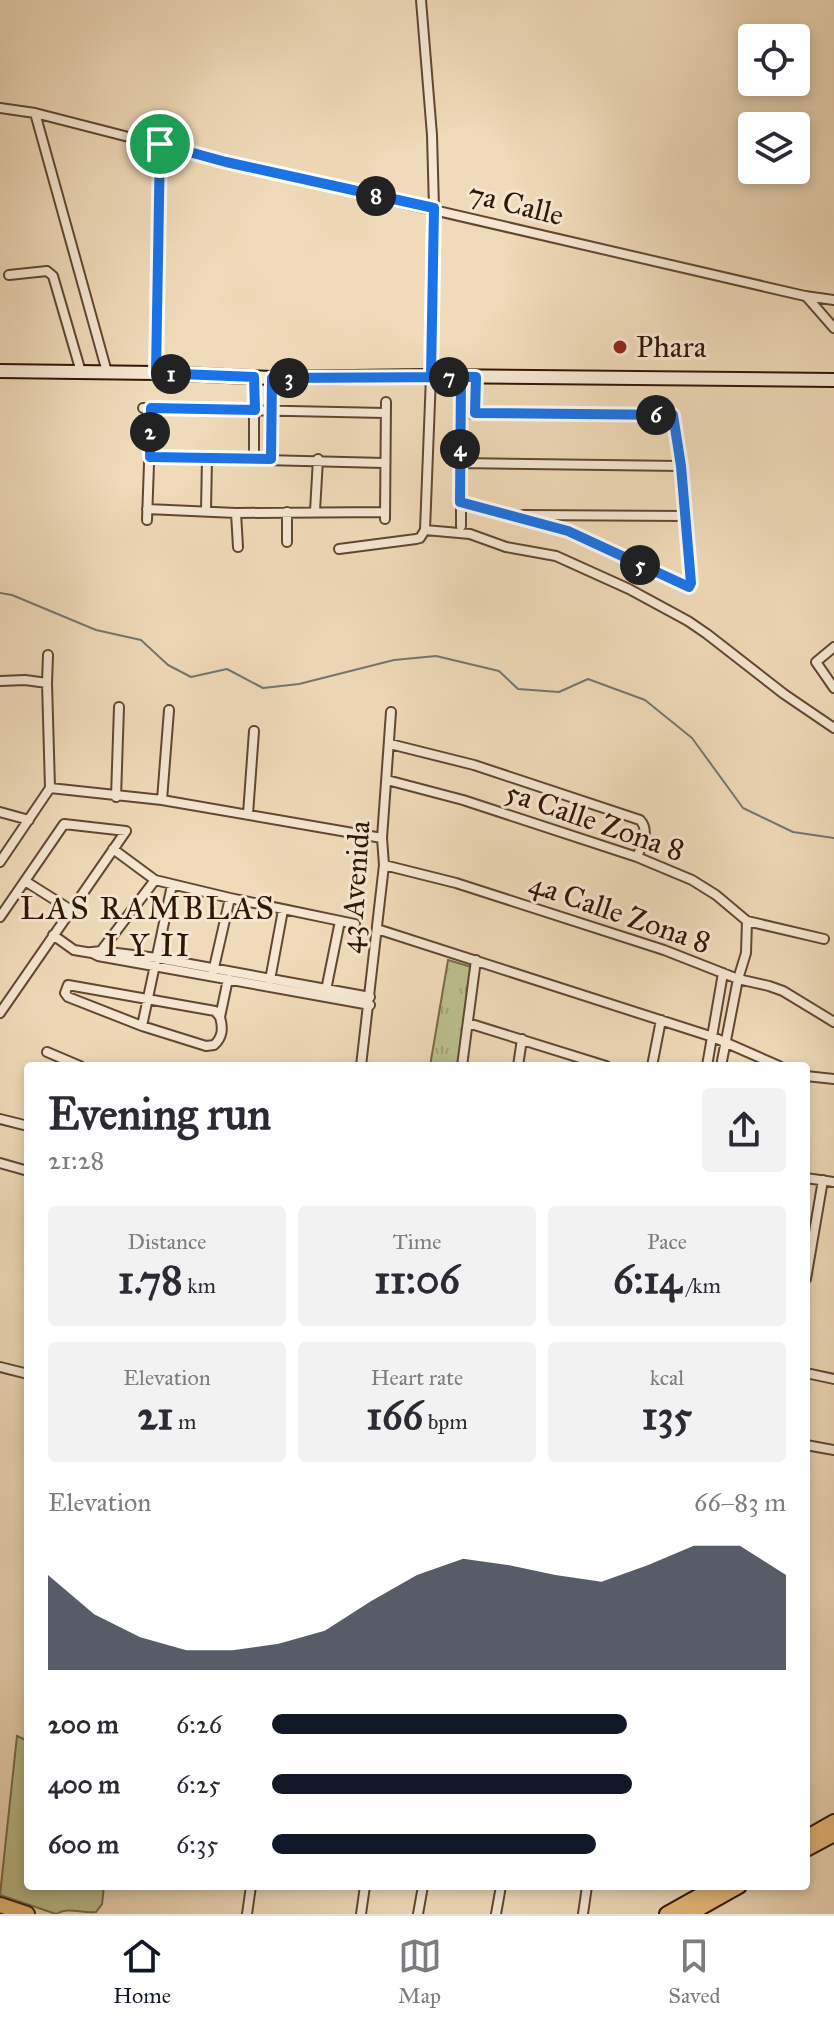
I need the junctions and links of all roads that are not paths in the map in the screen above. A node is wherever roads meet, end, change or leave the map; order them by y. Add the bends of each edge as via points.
1 (421, 0) edge
2 (0, 108) edge
3 (35, 113) junction
4 (160, 144) junction
5 (434, 208) junction
6 (9, 275) dead end
7 (805, 296) junction
8 (834, 300) edge
9 (834, 328) edge
10 (0, 371) edge
11 (81, 372) junction
12 (107, 372) junction
13 (156, 373) junction
14 (431, 376) junction
15 (254, 377) junction
16 (461, 377) junction
17 (476, 377) junction
18 (272, 378) junction
19 (834, 380) edge
20 (460, 399) junction
21 (475, 400) junction
22 (386, 402) dead end
23 (255, 410) junction
24 (272, 410) junction
25 (385, 413) junction
26 (460, 413) junction
27 (475, 413) junction
28 (150, 457) junction
29 (207, 458) junction
30 (254, 459) junction
31 (271, 459) junction
32 (318, 459) junction
33 (384, 463) junction
34 (460, 463) junction
35 (681, 466) junction
36 (460, 502) junction
37 (147, 509) junction
38 (206, 511) junction
39 (315, 511) junction
40 (287, 512) junction
41 (236, 513) junction
42 (514, 515) junction
43 (685, 516) junction
44 (147, 520) dead end
45 (461, 526) dead end
46 (425, 530) junction
47 (287, 542) dead end
48 (238, 547) dead end
49 (339, 549) dead end
50 (834, 647) edge
51 (48, 655) dead end
52 (0, 681) edge
53 (47, 683) junction
54 (834, 688) edge
55 (119, 707) dead end
56 (169, 710) dead end
57 (391, 712) dead end
58 (834, 728) edge
59 (254, 731) dead end
60 (390, 744) junction
61 (387, 780) junction
62 (50, 788) junction
63 (116, 797) junction
64 (162, 800) junction
65 (0, 812) edge
66 (248, 814) junction
67 (29, 820) junction
68 (382, 838) junction
69 (113, 849) junction
70 (637, 857) junction
71 (0, 862) edge
72 (384, 865) junction
73 (155, 880) junction
74 (25, 881) junction
75 (172, 885) junction
76 (230, 898) junction
77 (71, 910) junction
78 (283, 910) junction
79 (0, 917) edge
80 (340, 921) junction
81 (747, 921) junction
82 (355, 924) dead end
83 (377, 929) junction
84 (53, 935) junction
85 (824, 939) dead end
86 (96, 952) junction
87 (476, 960) junction
88 (156, 962) junction
89 (213, 972) junction
90 (723, 973) junction
91 (228, 979) junction
92 (738, 979) junction
93 (270, 982) junction
94 (326, 993) junction
95 (148, 999) junction
96 (370, 1001) junction
97 (2, 1007) edge
98 (220, 1017) junction
99 (661, 1020) junction
100 (834, 1022) edge
101 (468, 1023) junction
102 (142, 1026) junction
103 (713, 1037) junction
104 (522, 1039) junction
105 (725, 1041) junction
106 (47, 1052) dead end
107 (71, 1062) edge
108 (362, 1062) edge
109 (463, 1062) edge
110 (519, 1062) edge
111 (594, 1062) edge
112 (653, 1062) edge
113 (708, 1062) edge
114 (722, 1062) edge
115 (770, 1062) edge
116 (810, 1076) edge
117 (834, 1079) edge
118 (0, 1119) edge
119 (24, 1125) edge
120 (0, 1163) edge
121 (24, 1170) edge
122 (810, 1178) edge
123 (823, 1180) junction
124 (834, 1182) edge
125 (810, 1256) edge
126 (0, 1367) edge
127 (24, 1373) edge
128 (810, 1374) edge
129 (834, 1379) edge
130 (810, 1446) edge
131 (834, 1450) edge
132 (834, 1822) edge
133 (834, 1834) edge
134 (810, 1836) edge
135 (810, 1847) edge
136 (250, 1890) edge
137 (364, 1890) edge
138 (422, 1890) edge
139 (500, 1890) edge
140 (586, 1890) edge
141 (710, 1890) edge
142 (732, 1890) edge
143 (0, 1905) edge
144 (27, 1914) edge
145 (247, 1914) edge
146 (361, 1914) edge
147 (418, 1914) edge
148 (496, 1914) edge
149 (585, 1914) edge
150 (667, 1914) edge
151 (689, 1914) edge

1 - 5 street
2 - 3 street, 7a Calle
3 - 4 street, 7a Calle
3 - 12 street
4 - 5 street, 7a Calle
4 - 13 street
5 - 7 street, 7a Calle
5 - 14 street
6 - 11 street via 47,271 53,276
7 - 8 street, 7a Calle
7 - 9 street
10 - 11 street
11 - 12 street
12 - 13 street
13 - 15 street
14 - 16 street
14 - 18 street
14 - 46 street
15 - 18 street
15 - 23 street
16 - 17 street
16 - 20 street
17 - 19 street
17 - 21 street
18 - 24 street
20 - 21 street
20 - 26 street
21 - 27 street
22 - 25 street
23 - 24 street
23 - 28 street via 147,408
23 - 30 street
24 - 25 street
24 - 31 street
25 - 33 street
26 - 27 street
26 - 34 street
27 - 35 street via 673,415
28 - 29 street
28 - 37 street
29 - 30 street
29 - 38 street
30 - 31 street
31 - 32 street
32 - 33 street
32 - 39 street
33 - 39 street via 385,516
34 - 35 street
34 - 36 street
35 - 43 street
36 - 42 street
36 - 45 street
37 - 38 street
37 - 44 street
38 - 41 street
39 - 40 street
40 - 41 street
40 - 47 street
41 - 48 street
42 - 43 street
42 - 43 street via 568,531 689,587
46 - 49 street via 416,539
46 - 58 street via 470,534 556,556 629,589 688,621
50 - 54 street via 816,662
51 - 53 street
52 - 53 street
53 - 62 street
55 - 63 street
56 - 64 street
57 - 60 street, 43 Avenida
59 - 66 street
60 - 61 street, 43 Avenida
60 - 70 street via 474,765 640,820 646,830
61 - 68 street, 43 Avenida
61 - 70 street, 5a Calle Zona 8
62 - 63 street
62 - 67 street
63 - 64 street
64 - 66 street
65 - 67 street
66 - 68 street
67 - 71 street
68 - 72 street, 43 Avenida
69 - 73 street
69 - 74 street via 125,830 66,823
69 - 77 street
70 - 81 street, 5a Calle Zona 8 via 692,880
72 - 83 street, 43 Avenida
72 - 90 street, 4a Calle Zona 8 via 456,883
73 - 75 street
73 - 86 street
74 - 77 street
74 - 79 street
75 - 76 street
75 - 88 street
76 - 78 street
76 - 89 street
77 - 84 street
78 - 80 street
78 - 93 street
80 - 82 street
80 - 94 street
81 - 85 street, 5a Calle Zona 8
81 - 92 street
83 - 87 street
83 - 96 street, 43 Avenida
84 - 86 street via 74,950
84 - 97 street
86 - 88 street
87 - 99 street
87 - 101 street
88 - 89 street
88 - 95 street
89 - 91 street
89 - 93 street
90 - 92 street, 4a Calle Zona 8
90 - 103 street
91 - 93 street
91 - 98 street
92 - 100 street, 4a Calle Zona 8 via 783,991
92 - 105 street
93 - 94 street
94 - 96 street
95 - 98 street via 215,1011
95 - 102 street
95 - 102 street via 74,985 66,988 68,997
96 - 108 street, 43 Avenida
98 - 102 street via 222,1034 206,1046
99 - 103 street
99 - 112 street
101 - 104 street
101 - 109 street
103 - 105 street
103 - 113 street
104 - 110 street
104 - 111 street
105 - 114 street
105 - 115 street
106 - 107 street
116 - 117 street
118 - 119 street
120 - 121 street
122 - 123 street
123 - 124 street
123 - 125 street
126 - 127 street
128 - 129 street
130 - 131 street
132 - 134 highway
133 - 135 highway
136 - 145 street
137 - 146 street
138 - 147 street
139 - 148 street
140 - 149 street
141 - 150 highway
142 - 151 highway
143 - 144 highway

